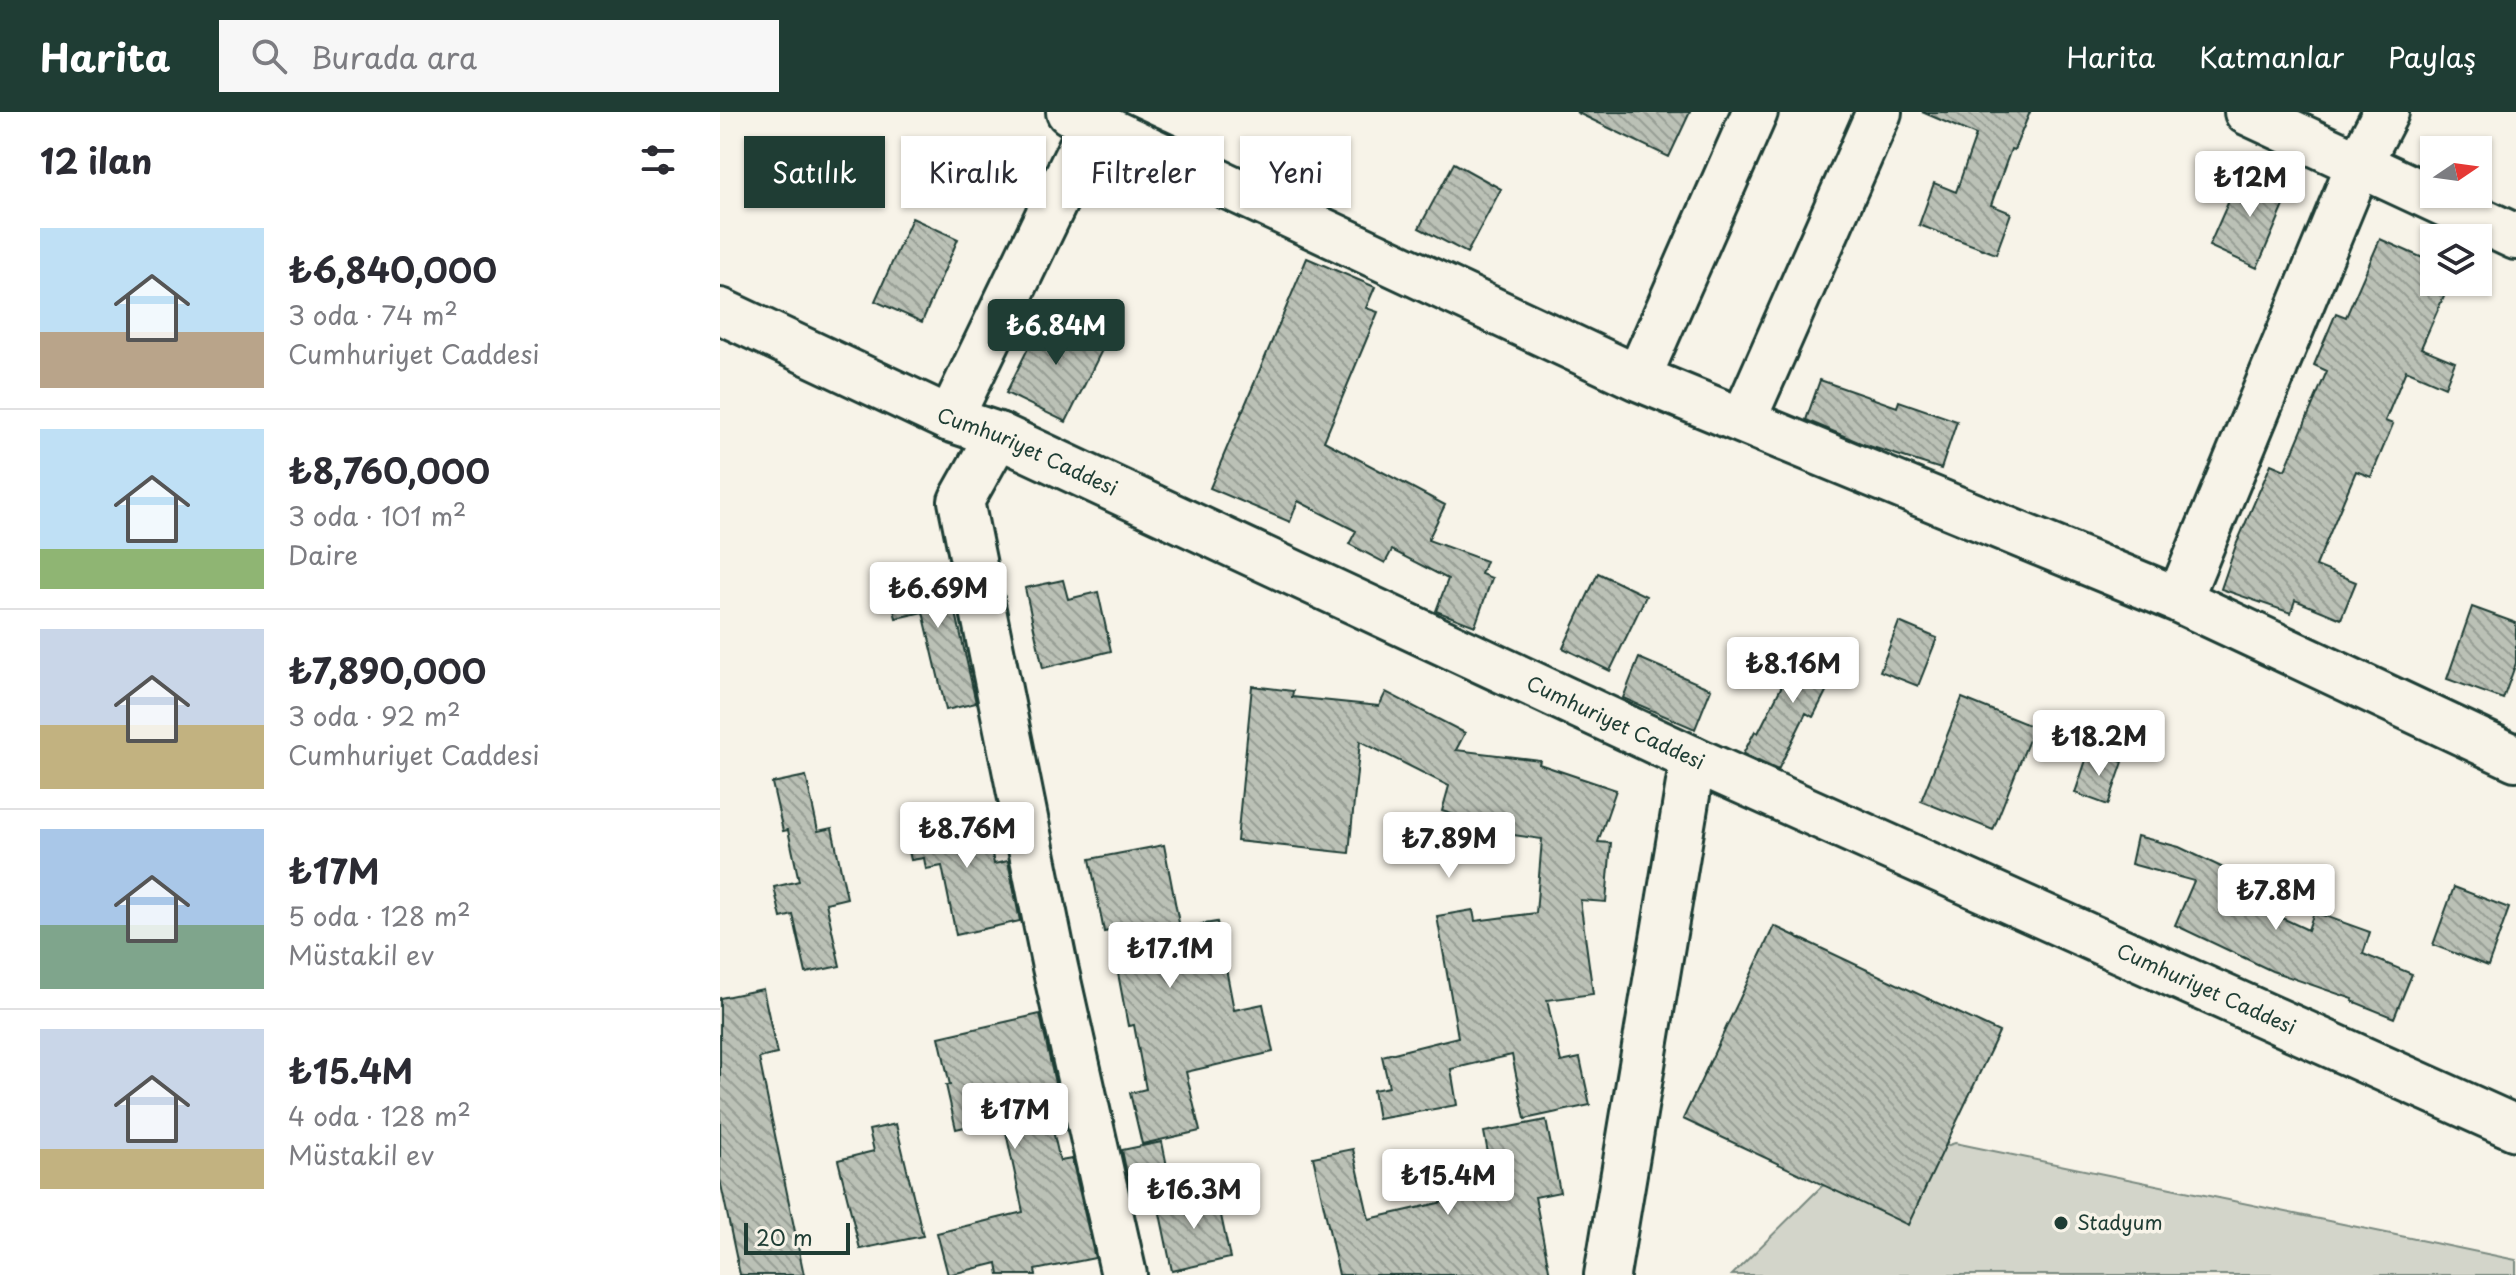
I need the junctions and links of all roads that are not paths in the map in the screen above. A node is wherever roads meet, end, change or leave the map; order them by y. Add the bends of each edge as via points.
1 (1755, 112) edge
2 (1879, 112) edge
3 (2247, 112) edge
4 (2386, 112) edge
5 (1087, 115) edge
6 (2359, 164) junction
7 (2516, 237) edge
8 (720, 311) edge
9 (1638, 378) junction
10 (950, 419) junction
11 (1743, 421) junction
12 (998, 435) junction
13 (2179, 600) junction
14 (2516, 758) edge
15 (1693, 759) junction
16 (2516, 1128) edge
17 (1124, 1275) edge
18 (1607, 1275) edge

1 - 9 street
2 - 11 street
3 - 6 street
4 - 6 street
5 - 9 street
5 - 10 street
6 - 7 street
6 - 13 street
8 - 10 street, Cumhuriyet Caddesi
9 - 11 street
10 - 12 street, Cumhuriyet Caddesi
11 - 13 street
12 - 15 street, Cumhuriyet Caddesi
12 - 17 street via 961,501 1055,967
13 - 14 street
15 - 16 street, Cumhuriyet Caddesi
15 - 18 street

